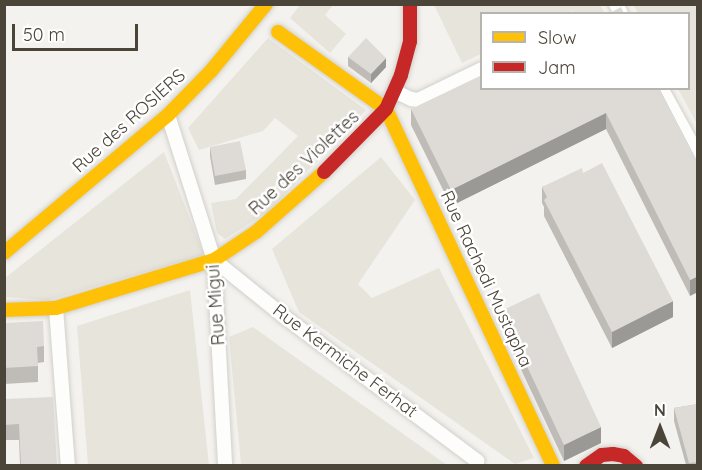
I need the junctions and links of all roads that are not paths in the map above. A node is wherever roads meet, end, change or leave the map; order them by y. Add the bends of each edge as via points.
1 (266, 4) edge
2 (410, 4) edge
3 (278, 32) dead end
4 (480, 70) edge
5 (662, 90) edge
6 (394, 91) junction
7 (386, 109) junction
8 (168, 115) junction
9 (698, 155) edge
10 (4, 253) edge
11 (214, 260) junction
12 (56, 308) junction
13 (4, 310) edge
14 (477, 463) edge
15 (68, 465) edge
16 (225, 465) edge
17 (553, 465) edge
18 (585, 465) edge
19 (636, 465) edge

1 - 8 main road, Rue des ROSIERS via 211,71
2 - 6 main road, Rue des Violettes via 410,41
3 - 7 main road
4 - 6 street via 418,100
5 - 9 street
6 - 7 main road, Rue des Violettes
7 - 11 main road, Rue des Violettes via 313,184 256,232
7 - 17 main road, Rue Rachedi Mustapha
8 - 10 main road, Rue des ROSIERS
8 - 11 street, Rue Migui
11 - 12 main road, Rue des Violettes
11 - 14 street, Rue Kermiche Ferhat
11 - 16 street, Rue Migui
12 - 13 main road, Rue des Violettes
12 - 15 street
18 - 19 main road via 602,455 613,454

